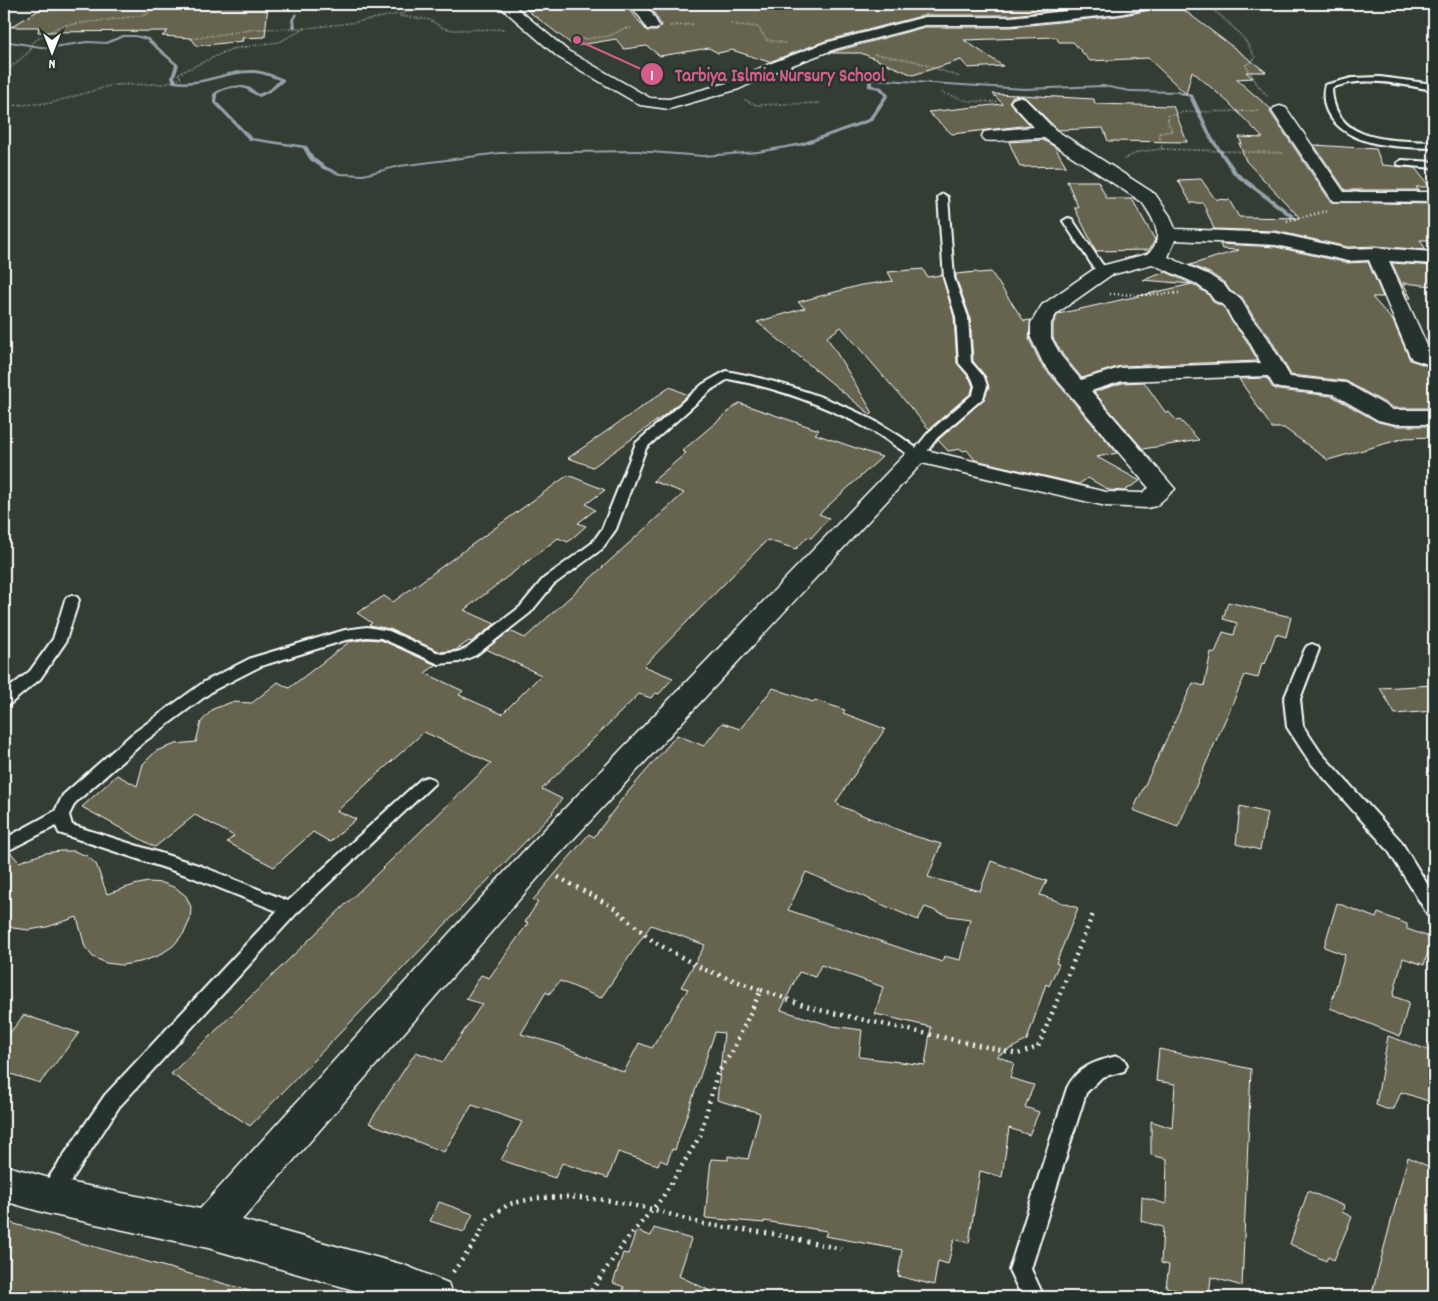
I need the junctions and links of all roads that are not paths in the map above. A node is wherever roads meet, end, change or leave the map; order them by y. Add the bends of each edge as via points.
1 (504, 4) edge
2 (634, 4) edge
3 (1150, 4) edge
4 (652, 26) road end
5 (1434, 86) edge
6 (1018, 102) road end
7 (1280, 111) road end
8 (1048, 133) junction
9 (990, 136) dead end
10 (1434, 145) edge
11 (1402, 163) dead end
12 (1434, 165) edge
13 (943, 197) dead end
14 (1434, 197) edge
15 (1068, 221) dead end
16 (1168, 234) junction
17 (1376, 254) junction
18 (1154, 258) junction
19 (1434, 258) edge
20 (1104, 271) junction
21 (1434, 360) edge
22 (1275, 368) junction
23 (1077, 388) junction
24 (1434, 417) edge
25 (917, 455) junction
26 (72, 600) dead end
27 (1312, 649) dead end
28 (4, 700) edge
29 (427, 783) dead end
30 (61, 815) junction
31 (5, 846) edge
32 (290, 909) junction
33 (1434, 910) edge
34 (1117, 1065) dead end
35 (4, 1183) edge
36 (49, 1196) junction
37 (208, 1229) junction
38 (441, 1287) edge
39 (1033, 1297) edge

1 - 3 street via 563,54 646,102 669,104 733,86 774,66 824,48 925,21 1011,21
2 - 4 street
5 - 10 lane via 1363,79 1337,82 1328,87 1332,113 1352,133 1365,138
6 - 8 street
7 - 14 street via 1339,197
8 - 9 street
8 - 16 street via 1149,198
11 - 12 lane
13 - 25 lane via 950,278 962,316 965,363 981,386 979,395 933,434
15 - 20 lane
16 - 17 street via 1276,239 1348,255
16 - 18 street via 1162,252
17 - 19 street
17 - 21 street via 1420,354
18 - 20 street
18 - 22 street via 1217,289 1221,296 1236,306
20 - 23 street via 1049,309 1041,323 1041,338 1051,358
22 - 23 street via 1120,375
22 - 24 street via 1287,384 1338,388 1386,414 1407,418
23 - 25 street via 1163,489 1147,501 1106,499
25 - 30 lane via 869,424 797,391 766,382 720,377 640,446 609,529 597,546 548,582 524,610 471,652 439,659 384,634 367,632 345,635 256,662 208,686 138,738 69,799
25 - 37 street via 532,863
26 - 28 lane via 60,640 35,675
27 - 33 lane via 1292,700 1295,727 1316,757 1394,845
29 - 32 lane
30 - 31 lane
30 - 32 lane via 65,829 195,871
32 - 36 lane via 112,1101
34 - 39 lane via 1096,1070 1077,1088 1020,1270
35 - 36 street
36 - 37 street
37 - 38 street via 404,1285

